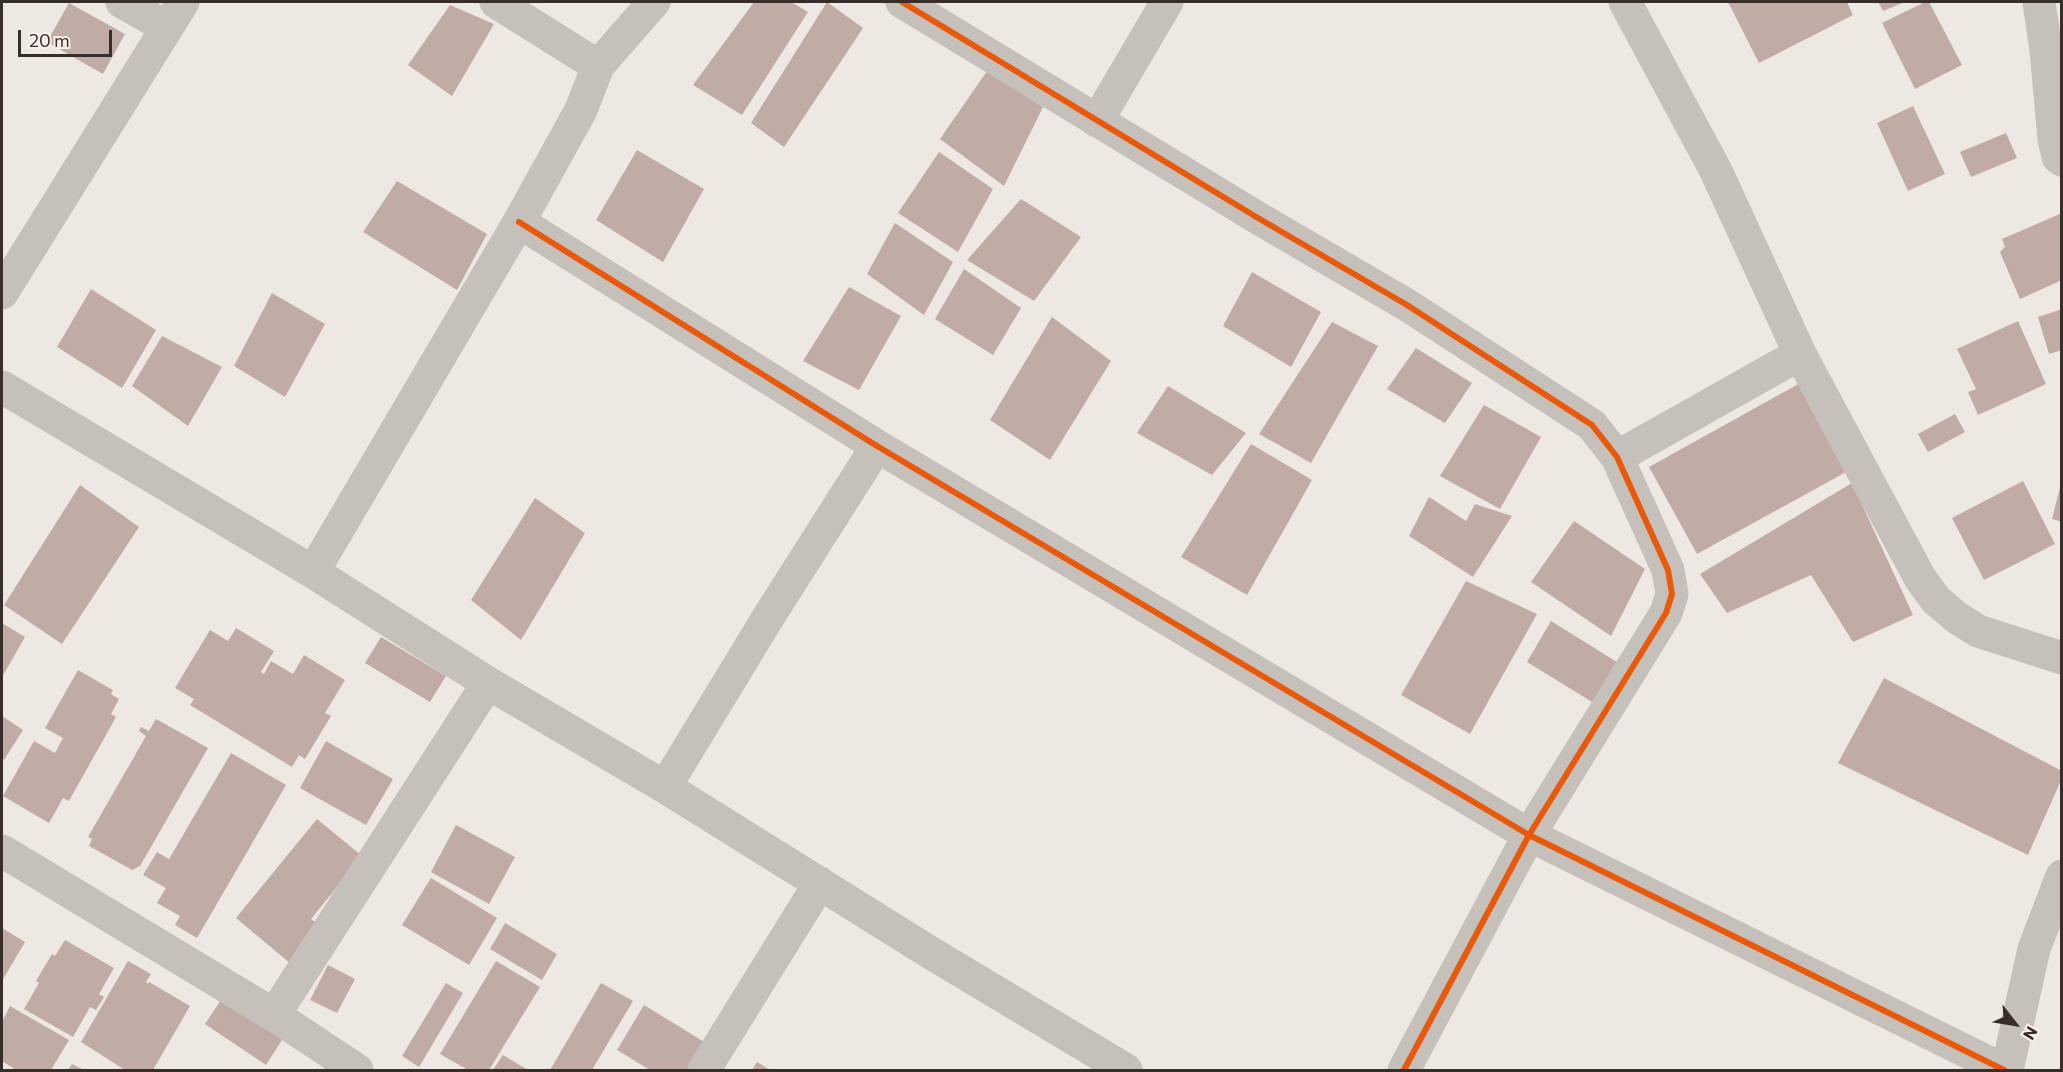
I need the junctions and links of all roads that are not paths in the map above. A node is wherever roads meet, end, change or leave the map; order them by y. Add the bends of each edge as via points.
1 (122, 2) edge
2 (496, 2) edge
3 (654, 2) edge
4 (902, 2) edge
5 (1167, 2) edge
6 (1625, 2) edge
7 (2039, 2) edge
8 (174, 14) edge
9 (598, 66) junction
10 (1097, 121) junction
11 (2061, 160) edge
12 (519, 222) junction
13 (2, 293) edge
14 (1800, 354) junction
15 (2, 387) edge
16 (877, 446) junction
17 (1617, 457) junction
18 (313, 572) junction
19 (2061, 657) edge
20 (488, 683) junction
21 (665, 787) junction
22 (1529, 835) junction
23 (2, 851) edge
24 (2061, 876) edge
25 (820, 883) junction
26 (274, 1015) junction
27 (357, 1071) edge
28 (704, 1071) edge
29 (1126, 1071) edge
30 (1404, 1071) edge
31 (2006, 1071) edge

1 - 8 street
2 - 9 street
3 - 9 street
4 - 10 street
5 - 10 street
6 - 14 street via 1716,171
7 - 11 street via 2054,139
8 - 13 street
9 - 12 street via 581,110
10 - 17 street via 1407,305 1592,425
12 - 16 street
12 - 18 street
14 - 17 street
14 - 19 street via 1920,578 1936,600 1978,631
15 - 18 street
16 - 21 street
16 - 22 street
17 - 22 street via 1668,570 1672,594 1666,613
18 - 20 street
20 - 21 street
20 - 26 street
21 - 25 street
22 - 30 street
22 - 31 street
23 - 26 street
24 - 31 street via 2034,949
25 - 28 street
25 - 29 street
26 - 27 street

